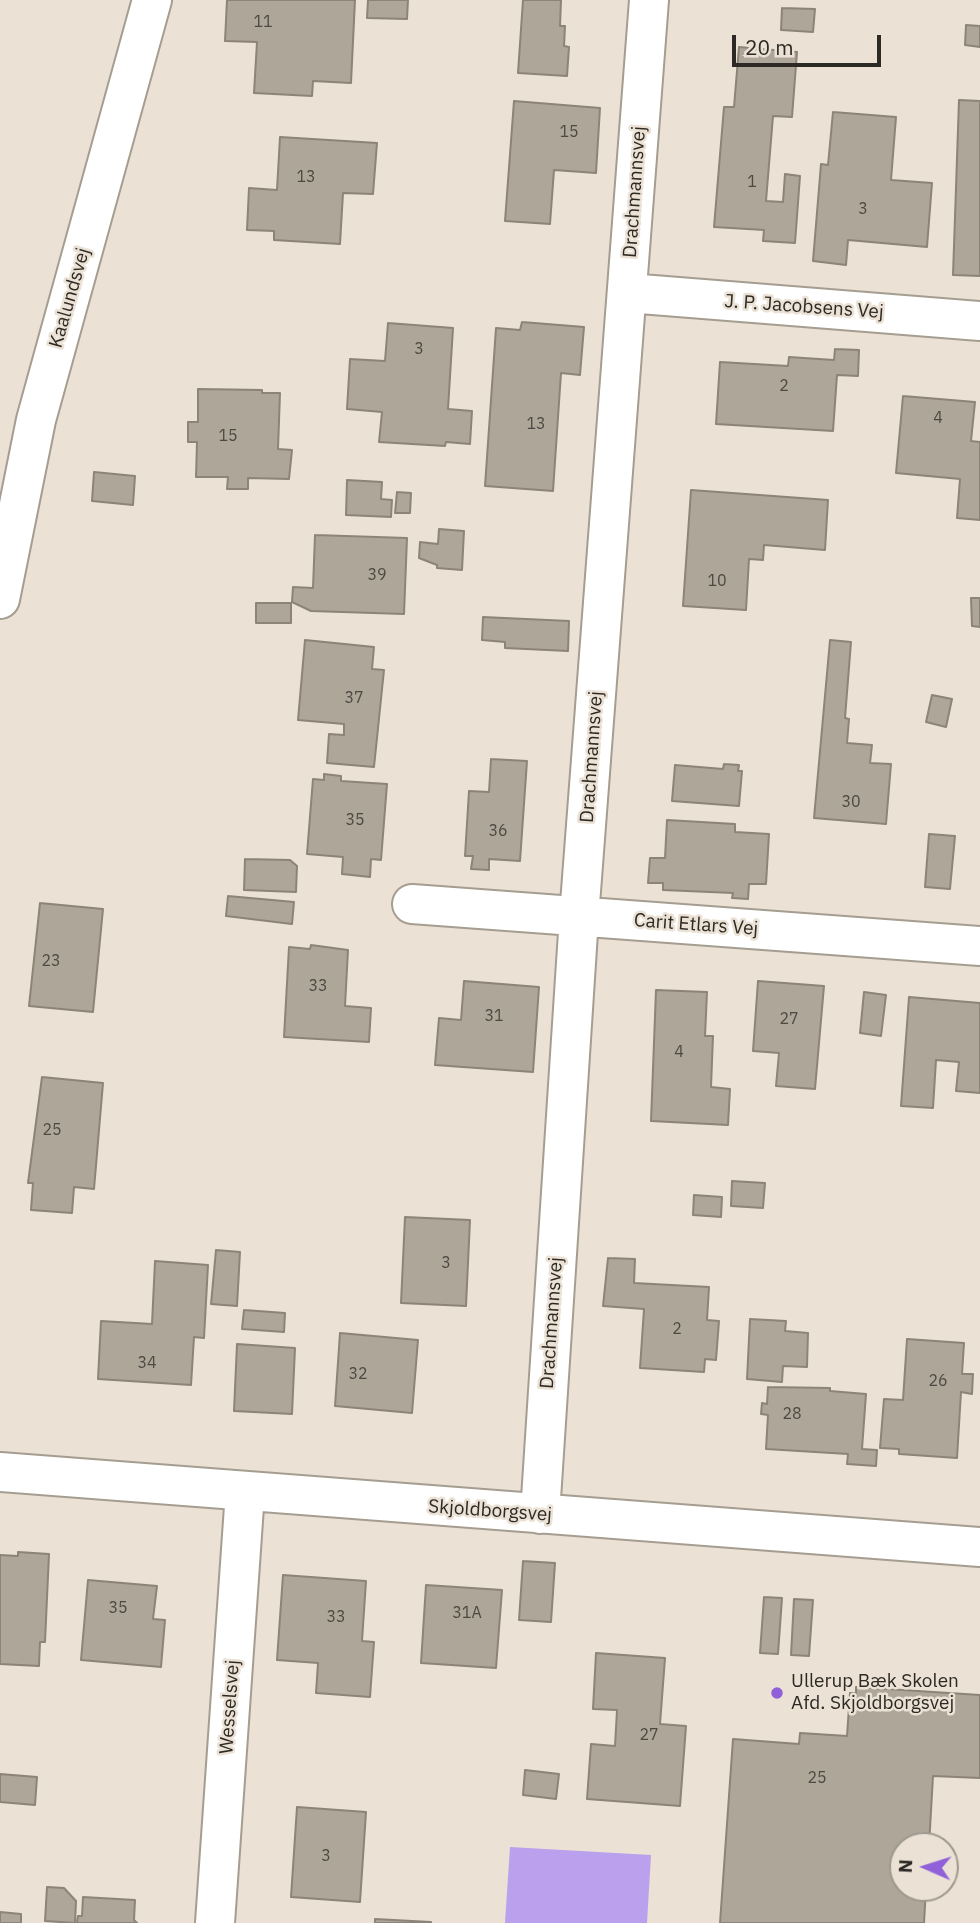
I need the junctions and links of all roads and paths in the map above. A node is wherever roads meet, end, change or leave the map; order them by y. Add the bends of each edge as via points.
1 (152, 0) edge
2 (649, 0) edge
3 (628, 293) junction
4 (980, 321) edge
5 (0, 599) edge
6 (412, 904) dead end
7 (579, 916) junction
8 (980, 946) edge
9 (0, 1472) edge
10 (245, 1492) junction
11 (540, 1514) junction
12 (980, 1547) edge
13 (215, 1923) edge

1 - 5 street, Kaalundsvej via 36,420
2 - 3 street, Drachmannsvej
3 - 4 street, J. P. Jacobsens Vej
3 - 7 street, Drachmannsvej
6 - 7 street, Carit Etlars Vej
7 - 8 street, Carit Etlars Vej
7 - 11 street, Drachmannsvej
9 - 10 street, Skjoldborgsvej
10 - 11 street, Skjoldborgsvej
10 - 13 street, Wesselsvej
11 - 12 street, Skjoldborgsvej

